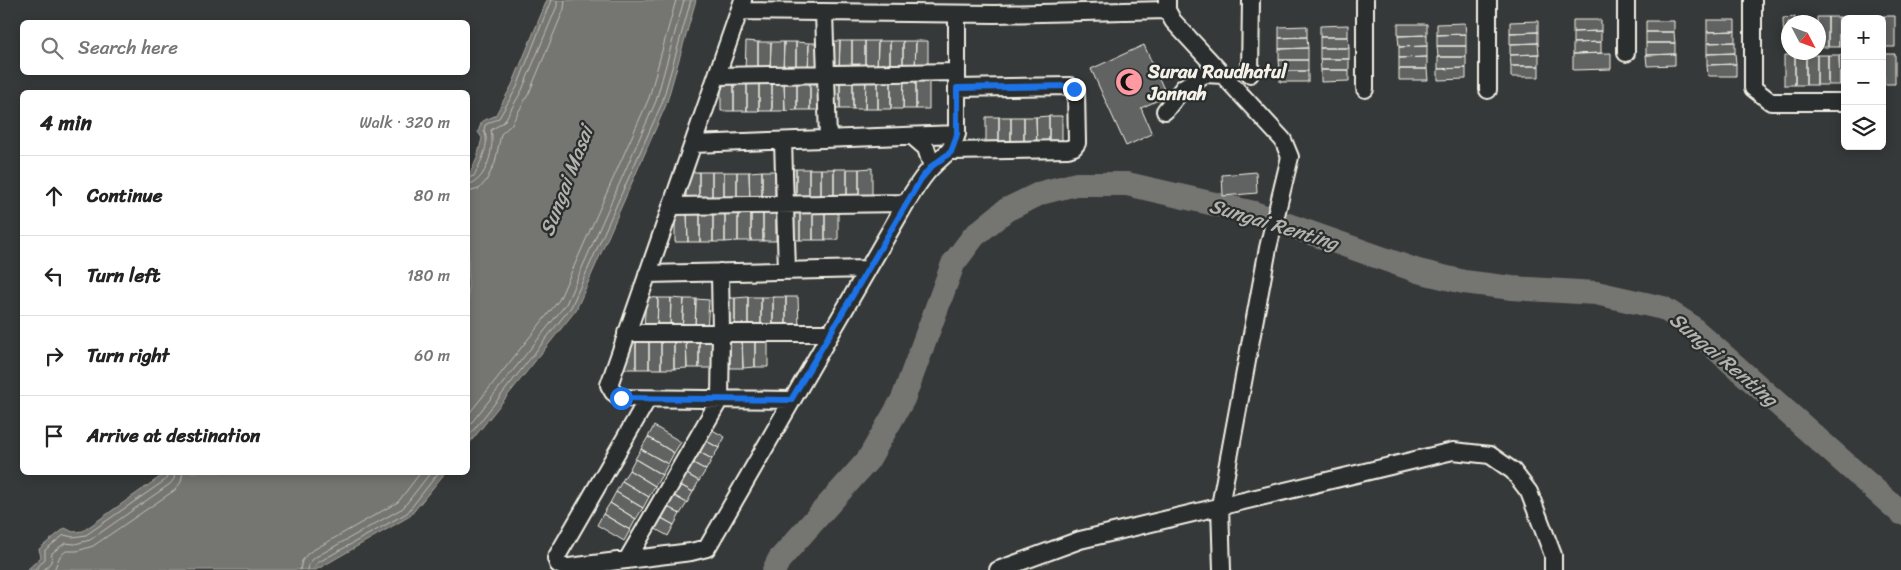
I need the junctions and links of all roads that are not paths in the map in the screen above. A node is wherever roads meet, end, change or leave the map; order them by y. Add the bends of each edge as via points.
1 (1251, 0) edge
2 (1365, 0) edge
3 (1488, 0) edge
4 (1626, 0) edge
5 (1753, 0) edge
6 (742, 5) edge
7 (1119, 5) edge
8 (1167, 5) edge
9 (873, 6) edge
10 (1066, 6) edge
11 (939, 7) edge
12 (995, 7) edge
13 (824, 12) junction
14 (957, 14) junction
15 (1626, 53) dead end
16 (826, 74) junction
17 (1250, 74) dead end
18 (1223, 75) junction
19 (717, 76) junction
20 (957, 80) junction
21 (1365, 89) dead end
22 (1488, 90) dead end
23 (1841, 102) edge
24 (1165, 111) dead end
25 (957, 134) junction
26 (912, 136) junction
27 (828, 139) junction
28 (783, 141) junction
29 (693, 144) junction
30 (951, 152) junction
31 (932, 166) junction
32 (906, 203) junction
33 (785, 205) junction
34 (671, 206) junction
35 (867, 269) junction
36 (787, 270) junction
37 (720, 272) junction
38 (647, 274) junction
39 (722, 332) junction
40 (626, 333) junction
41 (830, 333) junction
42 (720, 399) junction
43 (646, 400) junction
44 (791, 400) junction
45 (1220, 506) junction
46 (627, 560) junction
47 (998, 570) edge
48 (1222, 570) edge
49 (1553, 570) edge

1 - 17 street
2 - 21 street
3 - 22 street
4 - 15 street
5 - 23 street via 1754,88 1771,102
6 - 13 street
6 - 19 street
7 - 8 street
7 - 10 street
8 - 18 street via 1173,21
9 - 11 street
9 - 13 street
10 - 12 street
11 - 14 street
12 - 14 street
13 - 16 street
14 - 20 street
16 - 19 street
16 - 20 street
16 - 27 street
18 - 24 street via 1205,74 1184,87
18 - 45 street via 1283,140 1290,157 1268,248
19 - 29 street
20 - 25 street
20 - 30 street via 1070,86 1076,95 1077,143 1068,149
25 - 26 street
25 - 30 street
26 - 27 street
26 - 31 street via 926,148
27 - 28 street
28 - 29 street
28 - 33 street
29 - 34 street
30 - 31 street
31 - 32 street
32 - 33 street
32 - 35 street
33 - 34 street
33 - 36 street
34 - 38 street
35 - 36 street
35 - 41 street
36 - 37 street
37 - 38 street
37 - 39 street
38 - 40 street
39 - 40 street
39 - 41 street
39 - 42 street
40 - 43 street via 609,385 621,398
41 - 44 street
42 - 43 street
42 - 44 street
42 - 46 street
43 - 46 street via 556,558 564,567
44 - 46 street via 706,548
45 - 47 street via 1080,540
45 - 48 street
45 - 49 street via 1453,451 1490,455 1513,471 1529,492 1553,555

